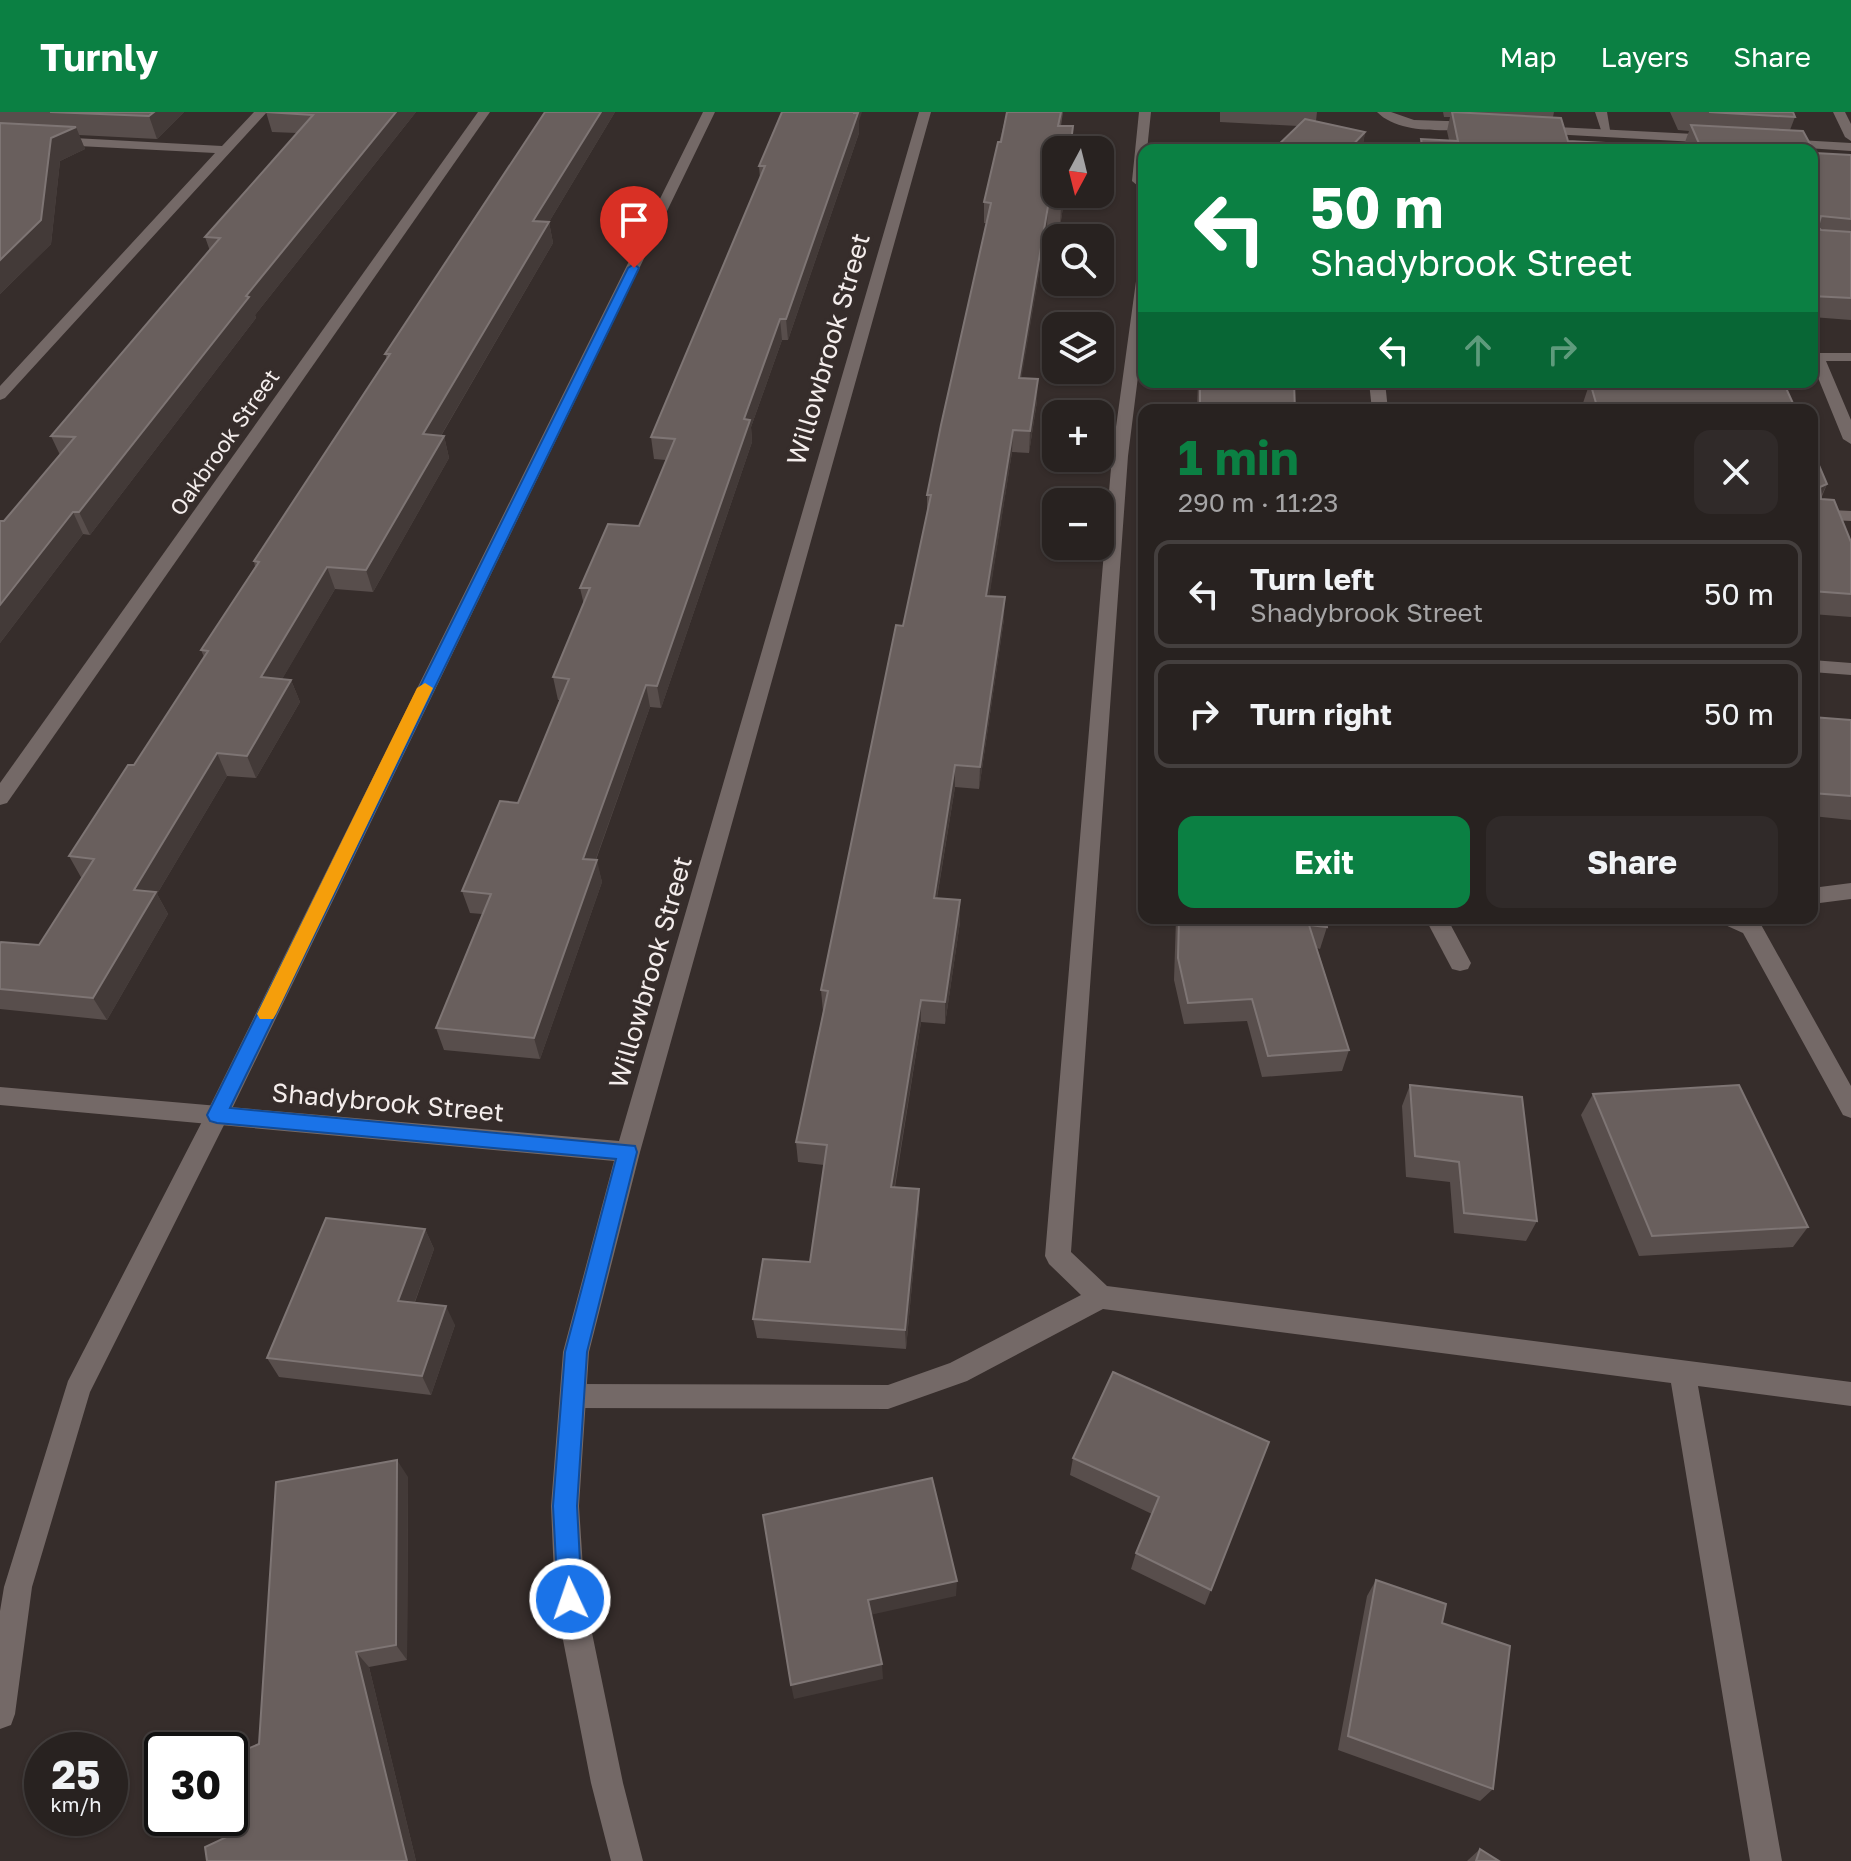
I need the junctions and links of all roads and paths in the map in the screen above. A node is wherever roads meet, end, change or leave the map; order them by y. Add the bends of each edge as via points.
1 (261, 112) edge
2 (484, 112) edge
3 (709, 112) edge
4 (925, 112) edge
5 (1145, 112) edge
6 (1383, 112) edge
7 (1601, 112) edge
8 (1839, 112) edge
9 (1499, 127) edge
10 (1530, 129) edge
11 (1607, 133) junction
12 (1851, 137) edge
13 (0, 138) edge
14 (1729, 140) edge
15 (1760, 142) edge
16 (1142, 144) edge
17 (1796, 144) edge
18 (1818, 145) edge
19 (1851, 147) edge
20 (225, 150) junction
21 (1138, 321) edge
22 (1818, 357) edge
23 (1851, 357) edge
24 (1818, 364) edge
25 (0, 395) edge
26 (1851, 439) edge
27 (1818, 514) edge
28 (1851, 516) edge
29 (1818, 666) edge
30 (1851, 669) edge
31 (0, 798) edge
32 (1851, 891) edge
33 (1818, 895) edge
34 (1439, 924) edge
35 (1744, 924) edge
36 (1460, 963) dead end
37 (0, 1096) edge
38 (1851, 1108) edge
39 (217, 1115) junction
40 (628, 1152) junction
41 (1101, 1297) junction
42 (1682, 1372) junction
43 (1851, 1394) edge
44 (573, 1396) junction
45 (0, 1714) edge
46 (627, 1861) edge
47 (1766, 1861) edge

1 - 20 street
2 - 31 street, Oakbrook Street
3 - 39 street
4 - 40 street, Willowbrook Street
5 - 16 street
6 - 9 street via 1407,122
7 - 11 street
8 - 12 street
10 - 11 street
11 - 14 street
13 - 20 street
15 - 17 street
18 - 19 street
20 - 25 street
21 - 41 street via 1119,471 1058,1256
22 - 23 street
24 - 26 street
27 - 28 street
29 - 30 street
32 - 33 street
34 - 36 street
35 - 38 street via 1751,927
37 - 39 street, Shadybrook Street
39 - 40 street, Shadybrook Street
39 - 45 street via 77,1390 18,1587
40 - 44 street, Willowbrook Street via 576,1352
41 - 42 street
41 - 44 street via 958,1372 888,1397
42 - 43 street
42 - 47 street
44 - 46 street, Willowbrook Street via 565,1506 570,1599

